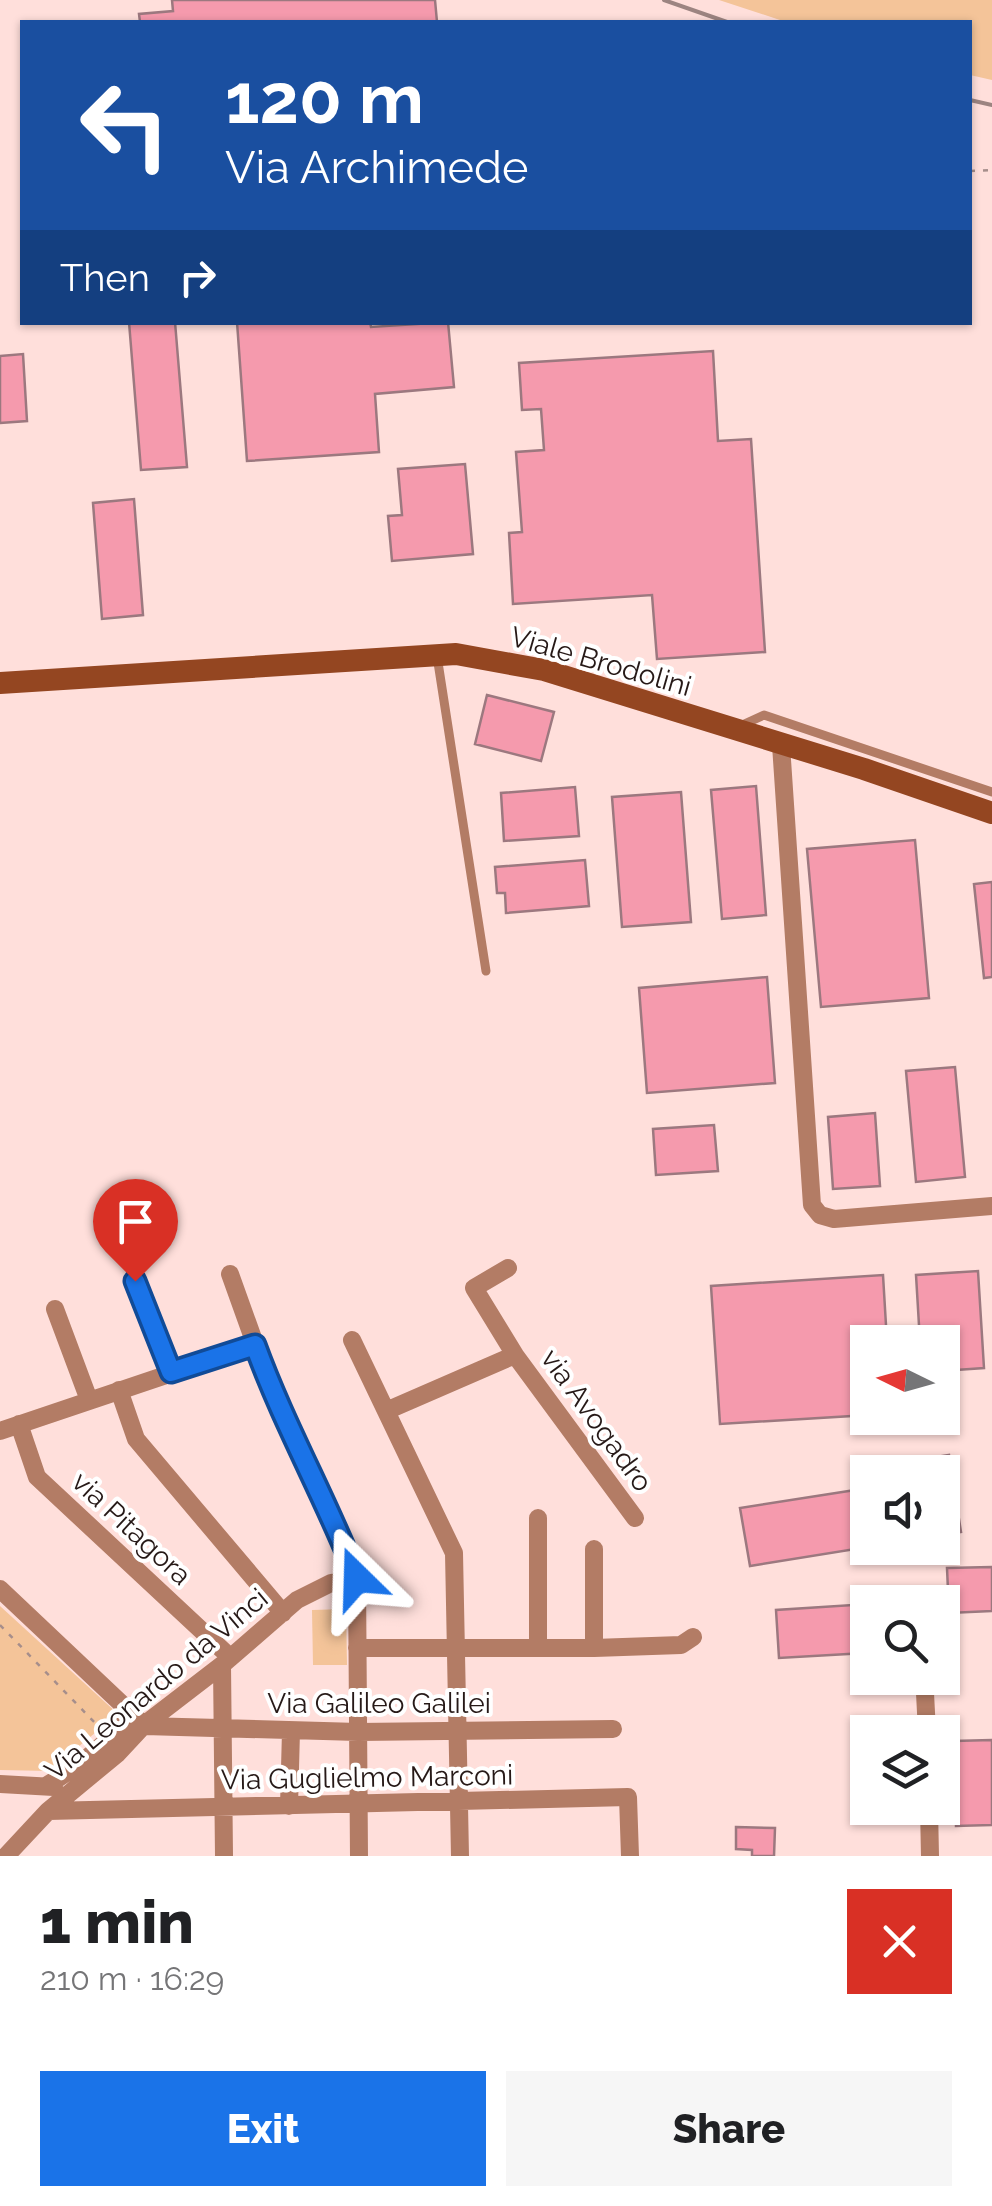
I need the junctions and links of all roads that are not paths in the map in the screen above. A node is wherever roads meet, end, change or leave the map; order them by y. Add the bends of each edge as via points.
1 (436, 653) junction
2 (0, 683) edge
3 (731, 730) junction
4 (781, 745) junction
5 (992, 792) edge
6 (992, 813) edge
7 (486, 971) dead end
8 (992, 1206) edge
9 (508, 1268) dead end
10 (230, 1274) dead end
11 (135, 1281) dead end
12 (55, 1309) dead end
13 (352, 1340) dead end
14 (255, 1345) junction
15 (515, 1355) junction
16 (171, 1372) junction
17 (119, 1390) junction
18 (89, 1400) junction
19 (386, 1411) junction
20 (6, 1426) edge
21 (538, 1518) dead end
22 (634, 1518) dead end
23 (594, 1549) dead end
24 (357, 1578) junction
25 (0, 1589) edge
26 (284, 1612) junction
27 (692, 1637) dead end
28 (358, 1648) junction
29 (456, 1648) junction
30 (538, 1648) junction
31 (594, 1648) junction
32 (226, 1661) junction
33 (140, 1721) junction
34 (613, 1729) dead end
35 (223, 1730) junction
36 (291, 1730) junction
37 (458, 1730) junction
38 (358, 1732) junction
39 (0, 1784) edge
40 (46, 1786) junction
41 (73, 1789) junction
42 (459, 1803) junction
43 (358, 1805) junction
44 (289, 1806) junction
45 (223, 1808) junction
46 (48, 1811) junction
47 (929, 1825) edge
48 (6, 1856) edge
49 (224, 1856) edge
50 (359, 1856) edge
51 (460, 1856) edge
52 (630, 1856) edge
53 (930, 1856) edge

1 - 2 street, Viale Brodolini
1 - 3 street, Viale Brodolini via 544,670
1 - 7 lane
3 - 4 street, Viale Brodolini
3 - 5 lane via 764,715
4 - 6 street, Viale Brodolini
4 - 8 street via 812,1205 834,1219
9 - 15 street, via Avogadro via 474,1288
10 - 14 street
11 - 16 street
12 - 18 street
13 - 19 street
14 - 16 street
14 - 24 street
15 - 19 street, via Avogadro
15 - 22 street, via Avogadro
16 - 17 street
17 - 18 street
17 - 26 street via 136,1439
18 - 20 street
19 - 29 street via 454,1553
20 - 32 street, via Pitagora via 37,1477
21 - 30 street
23 - 31 street
24 - 26 street, Via Leonardo da Vinci via 331,1583
24 - 28 street
25 - 33 street
26 - 32 street, Via Leonardo da Vinci
27 - 31 street via 681,1645
28 - 29 street
28 - 38 street
29 - 30 street
29 - 37 street
30 - 31 street
32 - 33 street, Via Leonardo da Vinci
32 - 35 street
33 - 35 street, Via Galileo Galilei
33 - 40 street, Via Leonardo da Vinci via 121,1727
33 - 41 street, Via Leonardo da Vinci via 117,1754
34 - 37 street, Via Galileo Galilei
35 - 36 street, Via Galileo Galilei
35 - 45 street
36 - 38 street, Via Galileo Galilei
36 - 44 street
37 - 38 street, Via Galileo Galilei
37 - 42 street
38 - 43 street
39 - 40 street
40 - 41 street
41 - 46 street, Via Leonardo da Vinci
42 - 43 street, Via Guglielmo Marconi
42 - 51 street
42 - 52 street, Via Guglielmo Marconi via 628,1797
43 - 44 street, Via Guglielmo Marconi
43 - 50 street
44 - 45 street, Via Guglielmo Marconi
45 - 46 street, Via Guglielmo Marconi
45 - 49 street
46 - 48 street, Via Leonardo da Vinci
47 - 53 street

